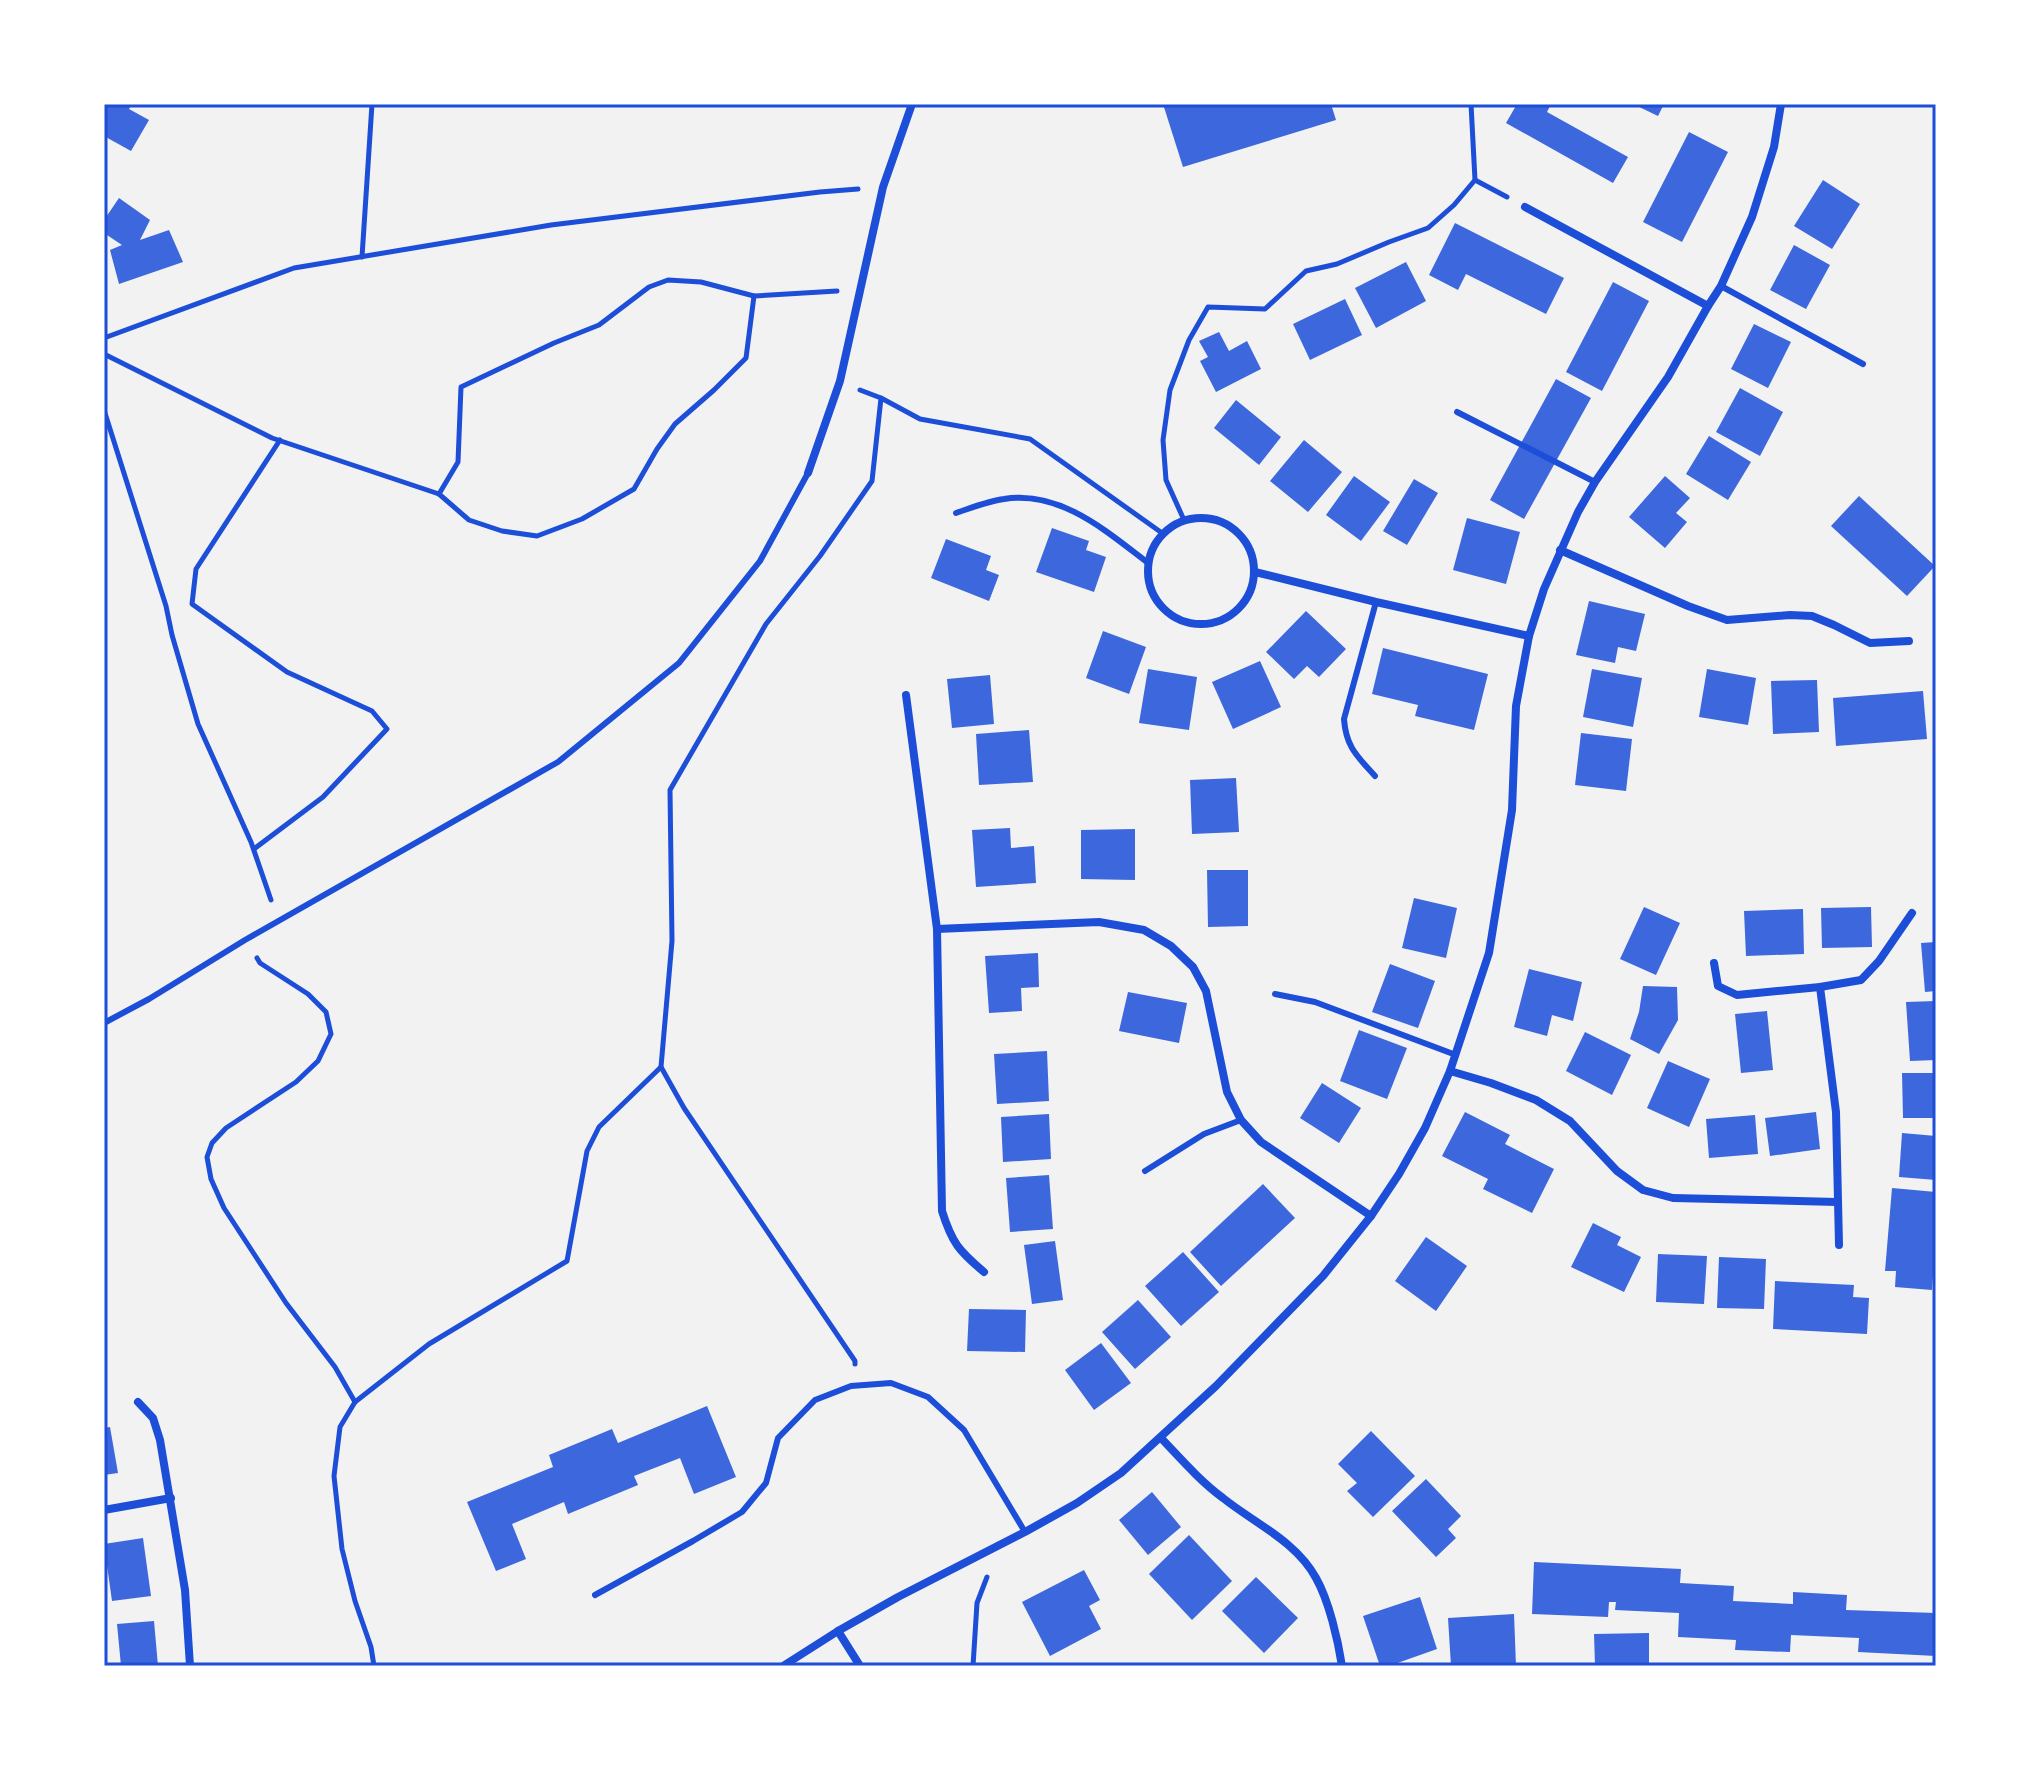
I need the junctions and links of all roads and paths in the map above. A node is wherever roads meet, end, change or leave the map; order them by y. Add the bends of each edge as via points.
1 (372, 104) edge
2 (912, 104) edge
3 (1471, 104) edge
4 (1781, 104) edge
5 (1475, 180) junction
6 (883, 187) junction
7 (1525, 207) joint
8 (362, 257) junction
9 (1721, 286) junction
10 (862, 288) junction
11 (754, 296) junction
12 (1708, 306) junction
13 (104, 338) edge
14 (104, 354) edge
15 (1863, 364) dead end
16 (840, 381) junction
17 (881, 398) junction
18 (104, 410) edge
19 (1457, 412) dead end
20 (280, 440) junction
21 (808, 473) joint
22 (1595, 482) junction
23 (439, 494) junction
24 (956, 513) dead end
25 (1184, 520) junction
26 (1162, 533) junction
27 (1560, 550) junction
28 (1147, 562) junction
29 (1255, 572) junction
30 (1376, 602) junction
31 (1529, 636) junction
32 (1909, 641) dead end
33 (906, 695) dead end
34 (1375, 776) dead end
35 (254, 849) dead end
36 (1912, 913) dead end
37 (278, 922) junction
38 (937, 929) junction
39 (245, 940) junction
40 (1714, 963) dead end
41 (1820, 987) junction
42 (1275, 994) dead end
43 (104, 1023) edge
44 (1456, 1055) junction
45 (661, 1067) junction
46 (1450, 1071) junction
47 (1241, 1120) junction
48 (1145, 1171) dead end
49 (1837, 1202) junction
50 (1371, 1216) junction
51 (1839, 1245) dead end
52 (984, 1272) dead end
53 (851, 1386) junction
54 (138, 1402) dead end
55 (355, 1402) junction
56 (1161, 1438) junction
57 (171, 1498) junction
58 (104, 1510) edge
59 (1025, 1532) junction
60 (1000, 1544) junction
61 (595, 1595) dead end
62 (838, 1631) junction
63 (190, 1666) edge
64 (374, 1666) edge
65 (783, 1666) edge
66 (860, 1666) edge
67 (973, 1666) edge
68 (1342, 1666) edge

1 - 8 path
2 - 6 street
3 - 5 path
4 - 9 street via 1752,217
5 - 7 path
5 - 25 path via 1428,228 1306,271 1265,309 1208,307 1170,390 1163,440 1166,480
6 - 8 path via 551,225
6 - 10 street
7 - 12 street
8 - 13 path via 294,268
9 - 12 street
9 - 15 lane
10 - 11 path
10 - 16 street
11 - 23 path via 701,282 668,280 649,287 599,325 461,387 458,462
11 - 23 path via 746,358 675,424 634,489 582,519 537,536 469,520
12 - 22 street via 1668,377
14 - 20 path
16 - 17 path
16 - 21 street
17 - 26 path via 920,419 1030,439
17 - 45 path via 872,481 766,624 670,790 672,941
18 - 37 path via 198,724 251,842
19 - 22 lane
20 - 23 path
20 - 35 path via 196,569 192,604 287,672 372,711 387,729 323,797
21 - 37 lane via 760,561 679,663 558,762
22 - 27 street
24 - 28 lane via 1003,499 1032,498 1091,520
25 - 26 street
25 - 29 street via 1203,517 1231,526 1245,540
26 - 28 street
27 - 31 street
27 - 32 street via 1727,620 1812,616 1870,643
28 - 29 street via 1151,593 1159,605 1186,623 1205,625 1237,611
29 - 30 street
30 - 31 street
30 - 34 lane via 1344,719 1351,749
31 - 44 street via 1516,706 1512,810 1500,891 1489,953
33 - 38 street
36 - 41 street via 1861,980
37 - 39 lane
38 - 47 street via 1099,922 1144,930 1171,946 1193,967 1206,991 1227,1092
38 - 52 street via 942,1211 960,1252
39 - 43 lane
39 - 55 path via 260,963 326,1012 331,1034 318,1061 296,1082 212,1143 207,1157 211,1179 224,1208
40 - 41 street via 1718,986 1737,995
41 - 49 street via 1836,1112
42 - 44 lane via 1315,1002
44 - 46 street
45 - 53 path via 855,1361
45 - 55 path via 599,1127 587,1151 567,1261 429,1344
46 - 49 street via 1536,1100 1570,1121 1617,1171 1643,1190 1673,1198
46 - 50 street via 1425,1128
47 - 48 lane via 1204,1134
47 - 50 street via 1261,1142
49 - 51 street
50 - 56 street via 1323,1276
53 - 59 lane via 891,1383 928,1397 964,1430
53 - 61 lane via 815,1400 778,1438 766,1483 742,1512
54 - 57 street via 153,1418
55 - 64 path via 340,1427 334,1476 342,1549
56 - 59 street via 1121,1473
56 - 68 street via 1223,1498 1300,1556 1316,1577
57 - 58 street
57 - 63 street
59 - 60 street
60 - 62 street
60 - 67 path via 977,1603
62 - 65 street
62 - 66 street

